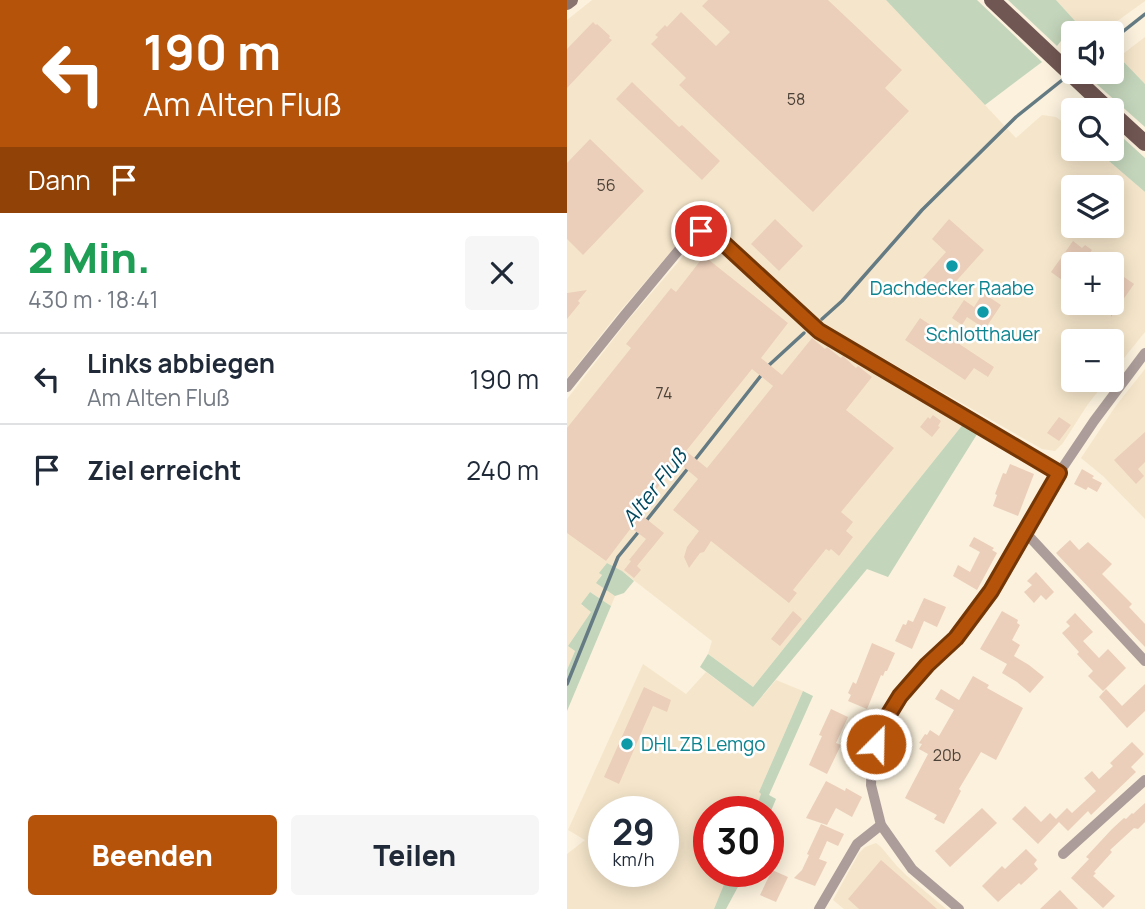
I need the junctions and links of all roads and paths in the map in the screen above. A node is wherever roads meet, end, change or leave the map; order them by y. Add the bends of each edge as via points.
1 (992, 0) edge
2 (1096, 98) edge
3 (1124, 124) edge
4 (1145, 143) edge
5 (1145, 353) edge
6 (567, 387) edge
7 (1059, 473) junction
8 (1025, 532) junction
9 (1145, 661) edge
10 (1145, 780) edge
11 (881, 825) junction
12 (1063, 855) dead end
13 (819, 909) edge
14 (959, 909) edge

1 - 2 main road
3 - 4 main road
5 - 7 street
6 - 7 street via 688,239 701,231 719,239 819,331
7 - 8 street
8 - 9 street
8 - 11 street via 956,638 900,696 881,727 871,785
10 - 12 street
11 - 13 street via 857,844
11 - 14 street via 912,869

